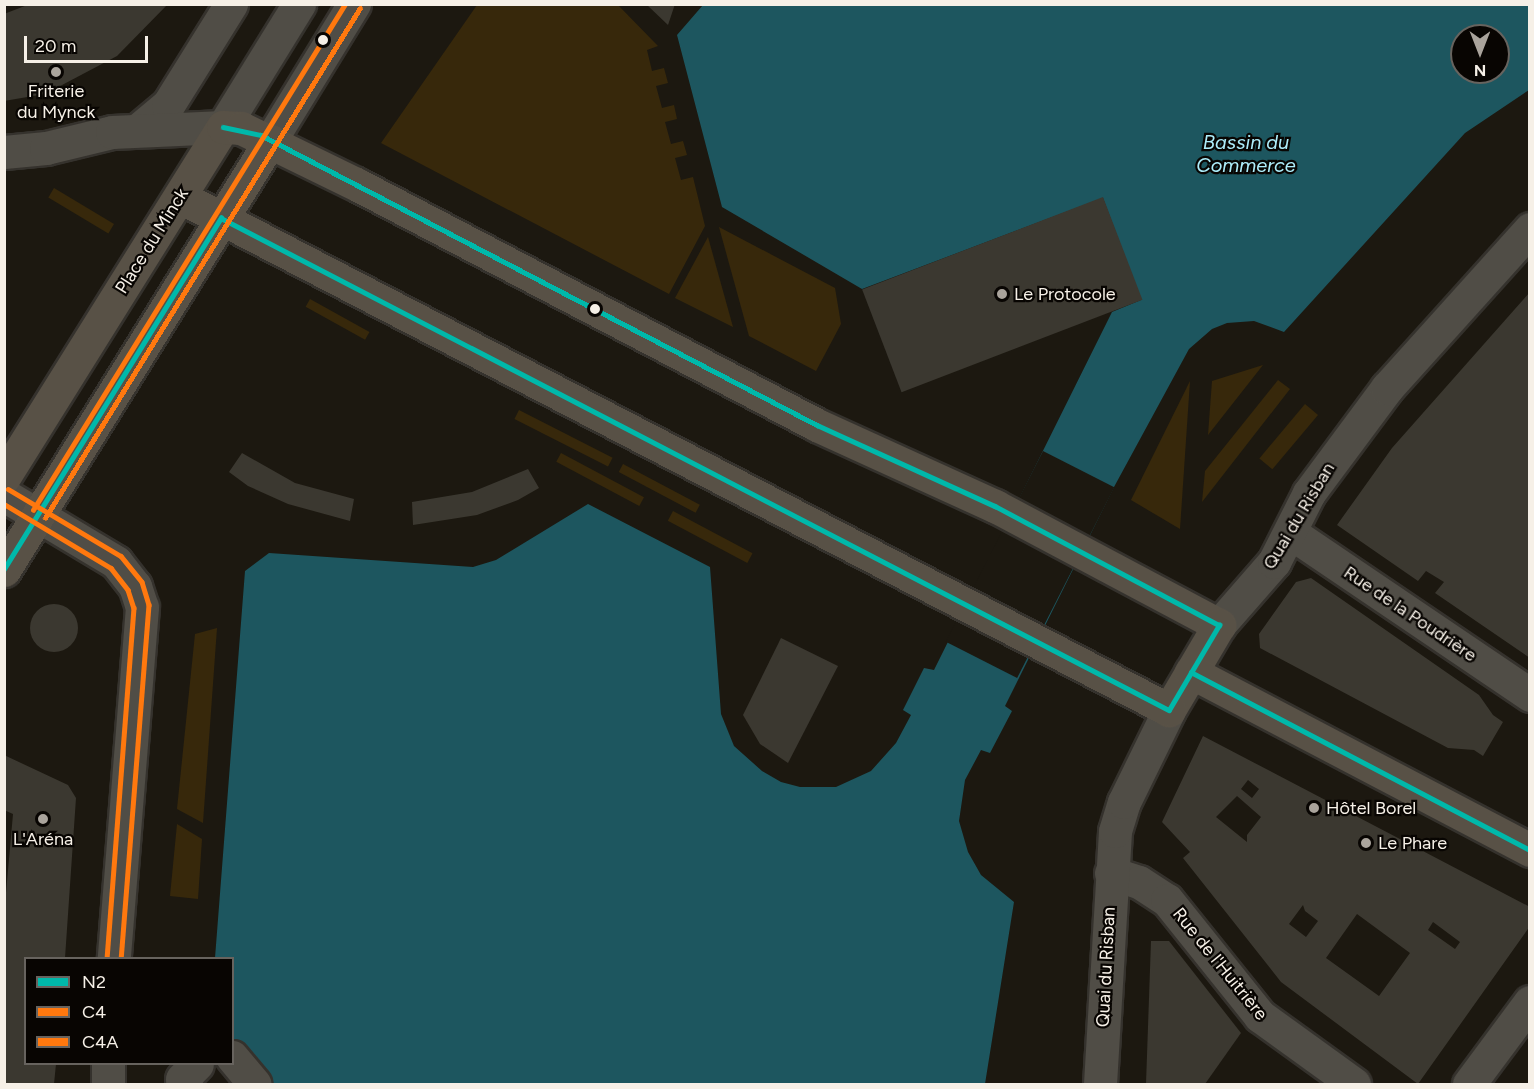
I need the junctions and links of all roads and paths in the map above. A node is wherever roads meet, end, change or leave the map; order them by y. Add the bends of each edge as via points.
1 (231, 4) edge
2 (299, 4) edge
3 (354, 4) edge
4 (223, 127) junction
5 (138, 130) junction
6 (270, 141) junction
7 (4, 152) edge
8 (180, 197) junction
9 (221, 218) junction
10 (1530, 229) edge
11 (4, 477) edge
12 (4, 495) edge
13 (39, 514) junction
14 (1291, 533) junction
15 (4, 570) edge
16 (1219, 625) junction
17 (1191, 672) junction
18 (1530, 695) edge
19 (1169, 710) junction
20 (1530, 850) edge
21 (1111, 873) junction
22 (114, 957) edge
23 (1530, 1002) edge
24 (234, 1059) edge
25 (108, 1065) edge
26 (195, 1065) edge
27 (108, 1084) edge
28 (186, 1084) edge
29 (255, 1084) edge
30 (1100, 1084) edge
31 (1354, 1084) edge
32 (1469, 1084) edge

1 - 5 street via 168,105
2 - 4 street, Place du Minck
3 - 6 street
4 - 5 street
4 - 6 main road via 252,131
4 - 8 main road, Place du Minck
5 - 7 street
6 - 9 main road
6 - 16 main road via 817,425 995,506
8 - 9 main road
8 - 11 main road, Place du Minck
9 - 13 main road
9 - 19 main road
10 - 14 street, Quai du Risban via 1382,396 1309,493
12 - 13 street
13 - 15 main road
13 - 22 street via 116,562 135,586 142,607
14 - 16 street, Quai du Risban via 1274,562
14 - 18 street, Rue de la Poudrière
16 - 17 main road, Quai du Risban
17 - 19 main road, Quai du Risban
17 - 20 main road
19 - 21 street, Quai du Risban via 1119,816
21 - 30 street, Quai du Risban
21 - 31 street, Rue de l'Huitrière via 1139,882 1167,900 1260,1016
23 - 32 street
24 - 29 street
25 - 27 street
26 - 28 street via 182,1079

